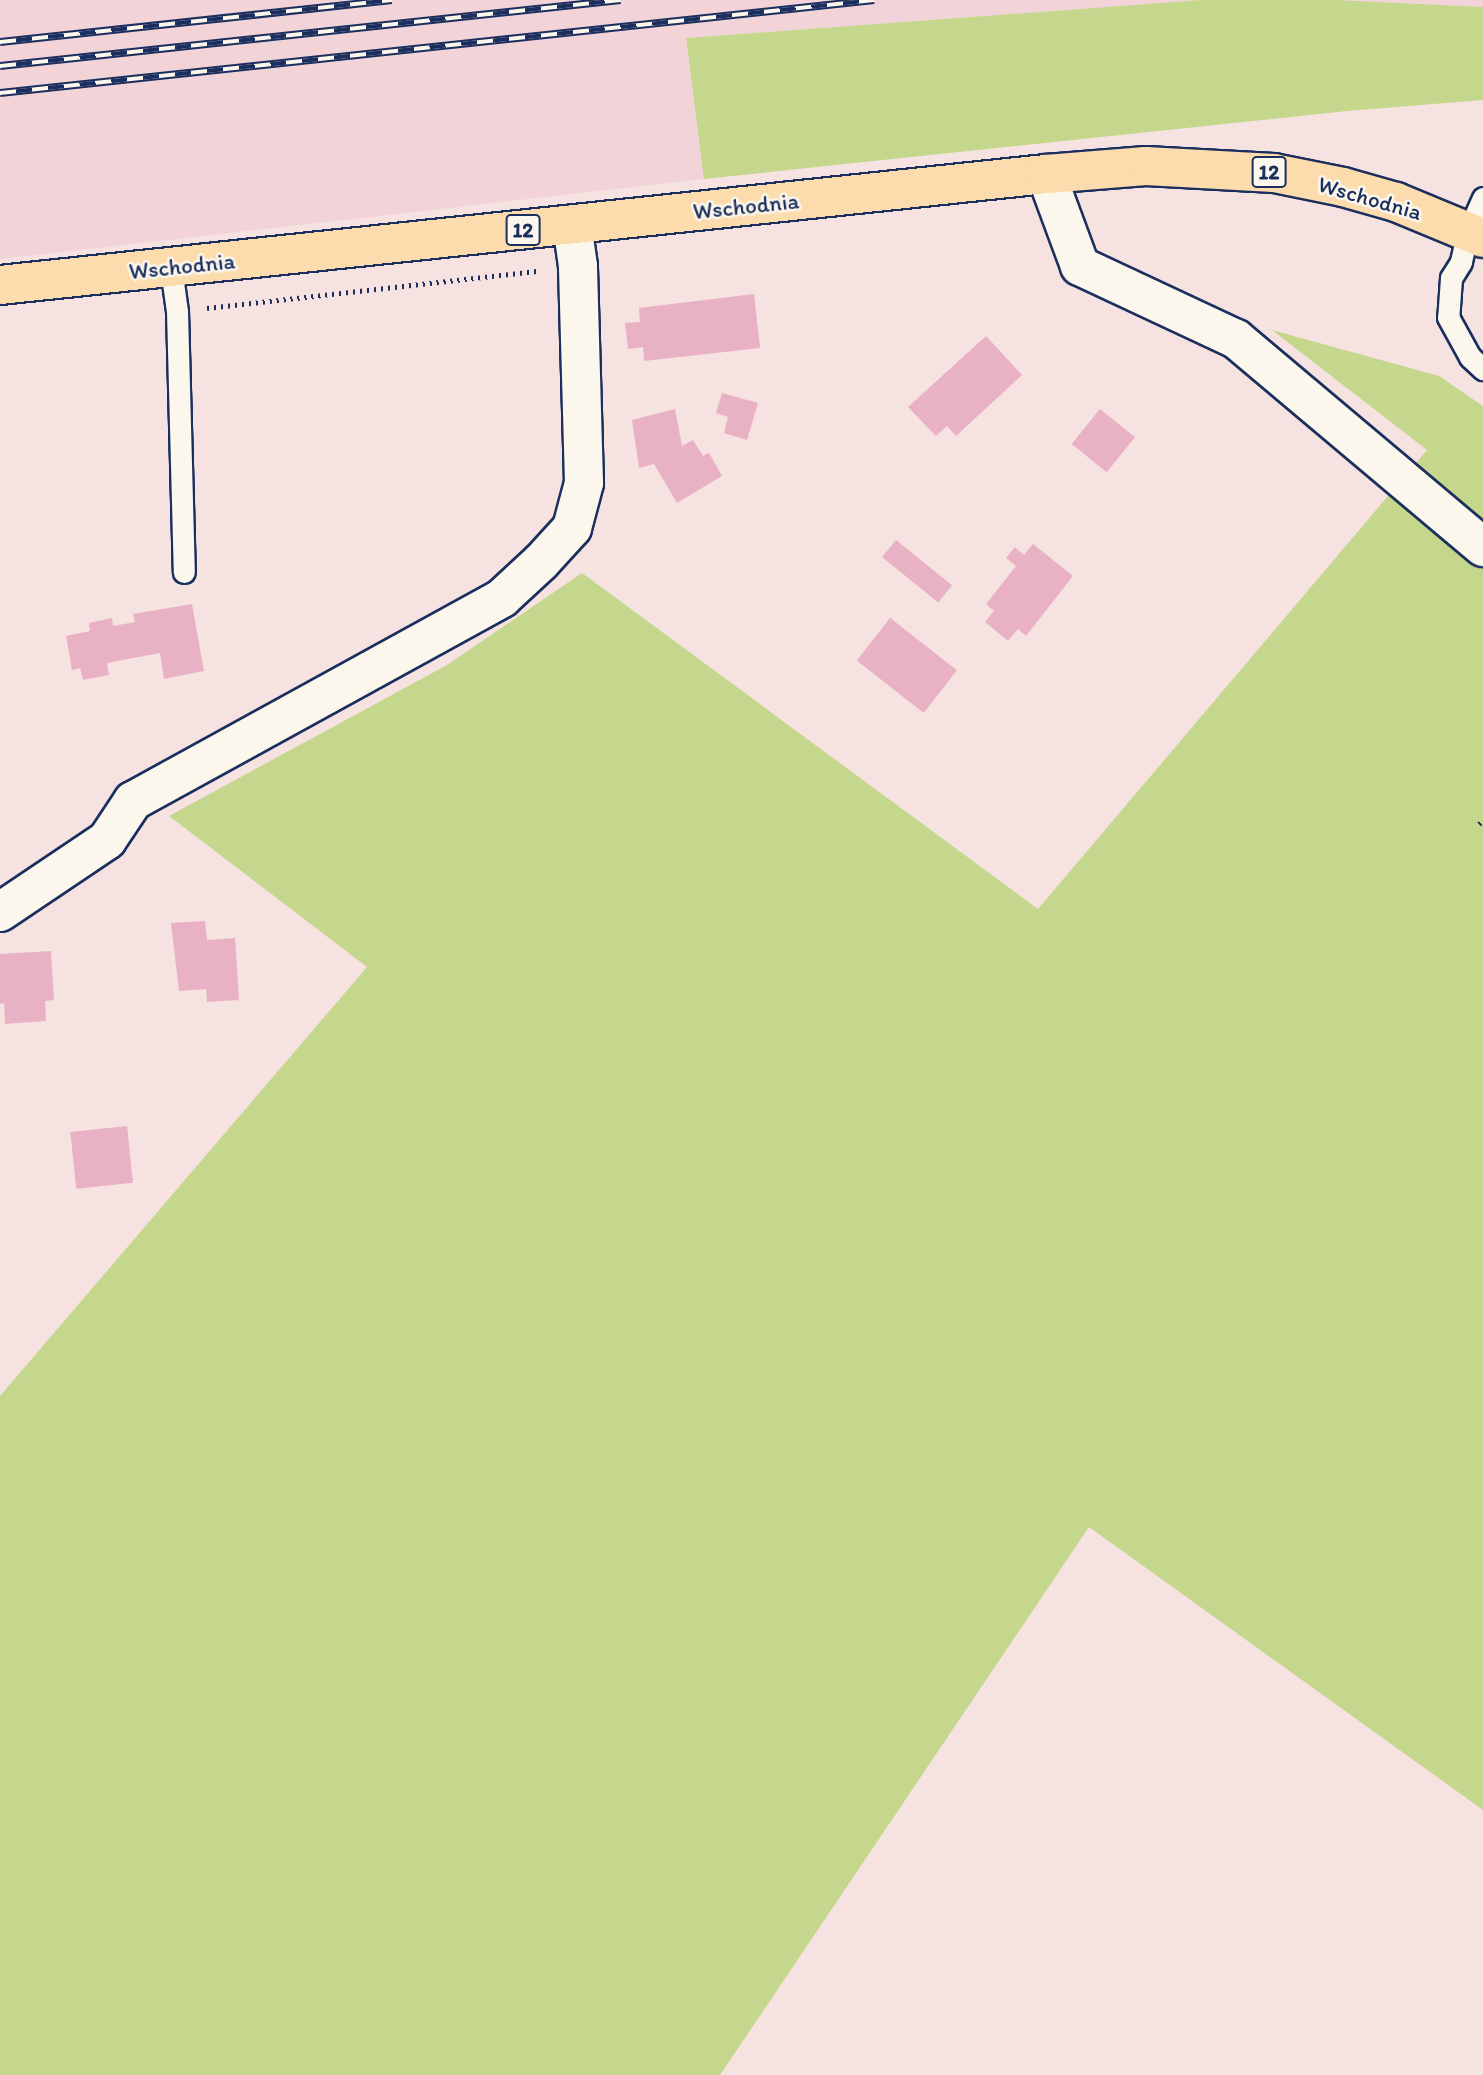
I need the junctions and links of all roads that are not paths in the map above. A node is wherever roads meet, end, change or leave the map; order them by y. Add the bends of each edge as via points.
1 (1046, 174) junction
2 (1478, 222) edge
3 (572, 224) junction
4 (171, 268) junction
5 (0, 285) edge
6 (1483, 369) edge
7 (1483, 547) edge
8 (184, 572) dead end
9 (0, 912) edge

1 - 2 highway, Wschodnia / 12 via 1146,166 1275,173
1 - 3 highway, Wschodnia / 12
1 - 7 street via 1080,266 1236,339
2 - 6 lane via 1451,278 1448,317 1470,357
3 - 4 highway, Wschodnia / 12
3 - 9 street via 578,266 584,483 572,528 502,598 133,801 107,840
4 - 5 highway, Wschodnia / 12
4 - 8 lane via 177,311

